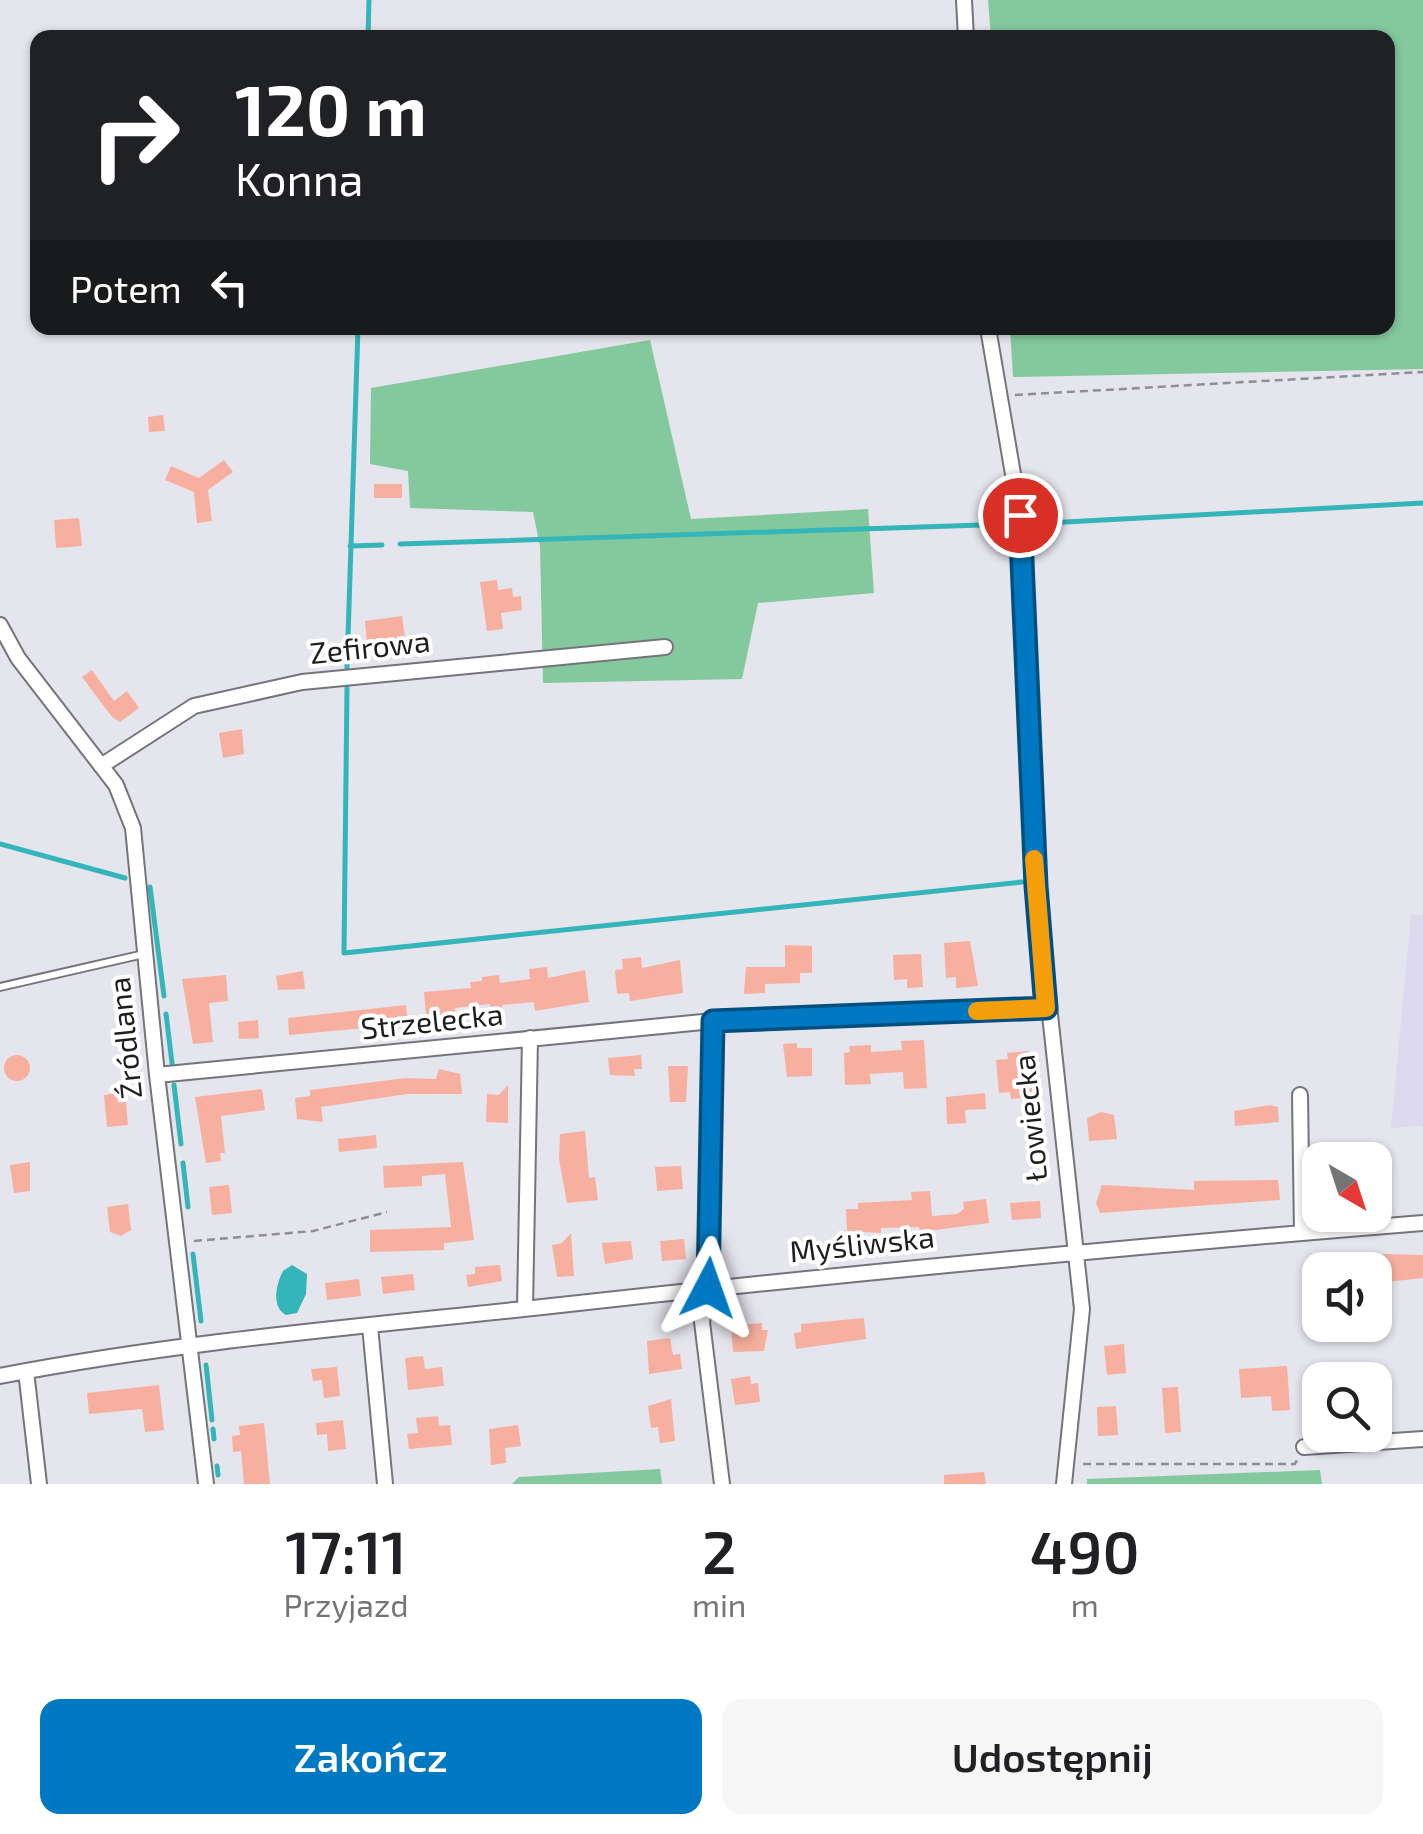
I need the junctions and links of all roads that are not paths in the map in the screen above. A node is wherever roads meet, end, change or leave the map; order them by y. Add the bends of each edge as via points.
1 (964, 0) edge
2 (966, 30) edge
3 (989, 335) edge
4 (0, 625) edge
5 (665, 647) dead end
6 (101, 766) junction
7 (145, 954) junction
8 (0, 987) edge
9 (1046, 1008) junction
10 (713, 1021) junction
11 (530, 1038) junction
12 (156, 1075) junction
13 (1300, 1096) dead end
14 (1423, 1223) edge
15 (1302, 1233) junction
16 (1073, 1251) junction
17 (708, 1288) junction
18 (525, 1308) junction
19 (370, 1326) junction
20 (189, 1347) junction
21 (26, 1371) junction
22 (0, 1376) edge
23 (1423, 1439) edge
24 (1392, 1441) edge
25 (39, 1484) edge
26 (206, 1484) edge
27 (386, 1484) edge
28 (722, 1484) edge
29 (1064, 1484) edge

1 - 2 street
3 - 9 street, Łowiecka via 1020,515
4 - 6 street, Źródlana
5 - 6 street, Zefirowa via 302,682 194,706
6 - 7 street, Źródlana via 133,828
7 - 8 lane
7 - 12 street, Źródlana
9 - 10 street, Strzelecka
9 - 16 street, Łowiecka
10 - 11 street, Strzelecka
10 - 17 street
11 - 12 street, Strzelecka
11 - 18 street
12 - 20 street, Źródlana
13 - 15 street
14 - 15 street, Myśliwska
15 - 16 street, Myśliwska
16 - 17 street, Myśliwska
16 - 29 street, Łowiecka via 1082,1310
17 - 18 street, Myśliwska
17 - 28 street via 702,1343
18 - 19 street, Myśliwska
19 - 20 street, Myśliwska
19 - 27 street
20 - 21 street, Myśliwska
20 - 26 street, Źródlana
21 - 22 street, Myśliwska
21 - 25 street
23 - 24 street

